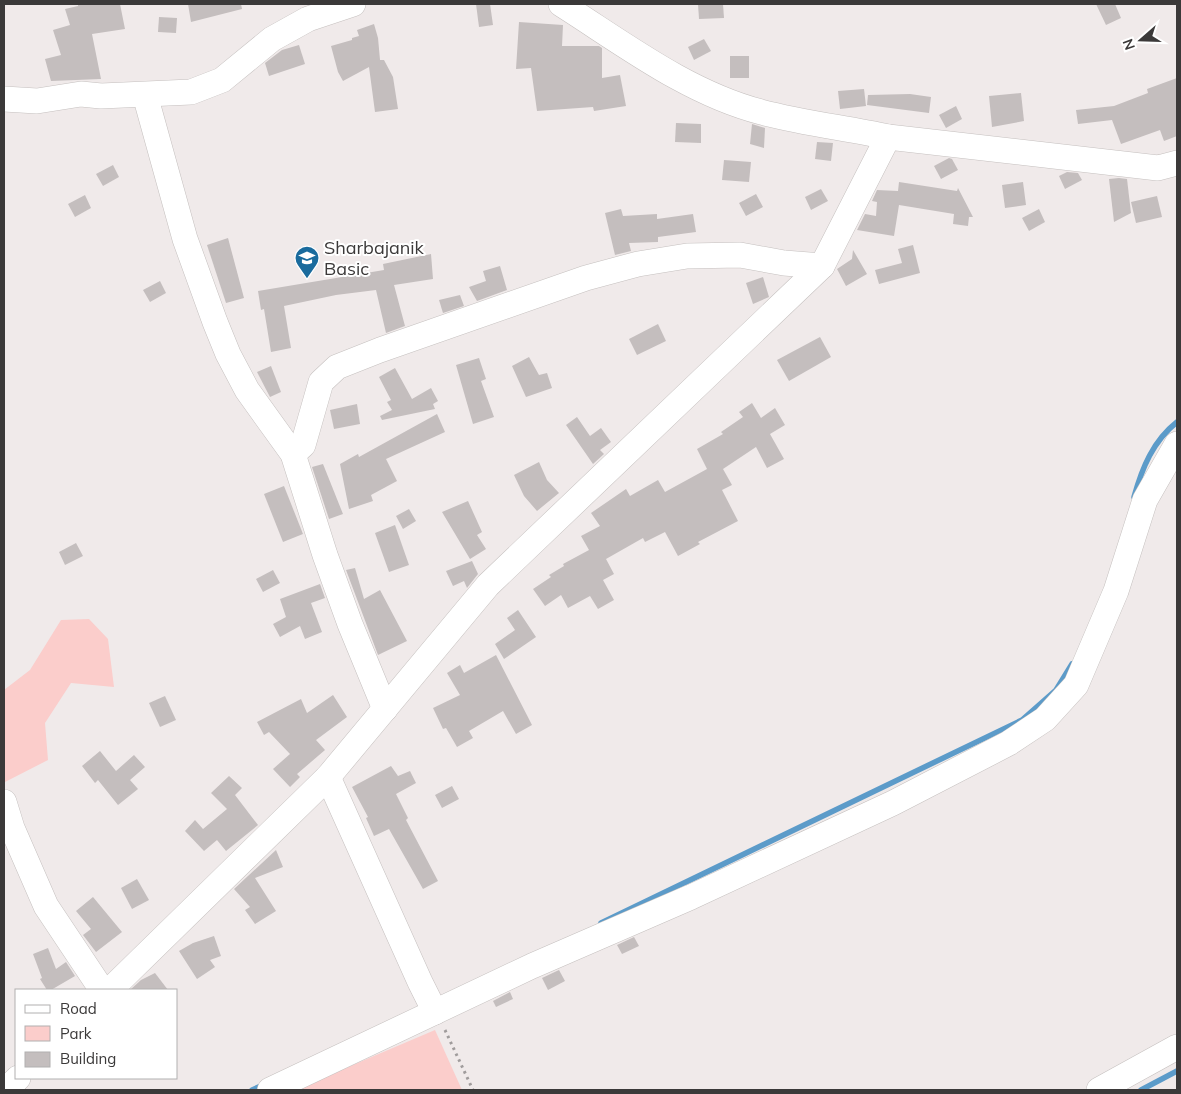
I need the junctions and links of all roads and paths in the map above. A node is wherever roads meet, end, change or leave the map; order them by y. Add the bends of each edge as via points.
1 (353, 4) edge
2 (561, 4) edge
3 (145, 95) junction
4 (4, 99) edge
5 (888, 137) junction
6 (1177, 162) edge
7 (822, 266) junction
8 (1177, 444) edge
9 (293, 454) junction
10 (385, 708) junction
11 (328, 777) junction
12 (4, 802) edge
13 (101, 989) edge
14 (111, 989) edge
15 (435, 1012) junction
16 (1177, 1047) edge
17 (17, 1079) edge
18 (6, 1090) edge
19 (270, 1090) edge
20 (473, 1090) edge
21 (1099, 1090) edge

1 - 3 street via 308,19 272,39 222,80 191,92
2 - 5 street via 662,69 722,99 761,112
3 - 4 street via 81,94 37,101
3 - 9 street via 185,239 228,354 247,390
5 - 6 street via 1158,168
5 - 7 street
7 - 9 street via 740,255 687,256 638,264 586,278 380,350 337,366 321,382 302,444
7 - 10 street via 488,585
8 - 15 street via 1145,500 1116,591 1076,686 1045,719 1009,743 893,803
9 - 10 street via 328,563
10 - 11 street
11 - 14 street
11 - 15 street
12 - 13 street via 46,906
15 - 19 street
15 - 20 path
16 - 21 street
17 - 18 street

